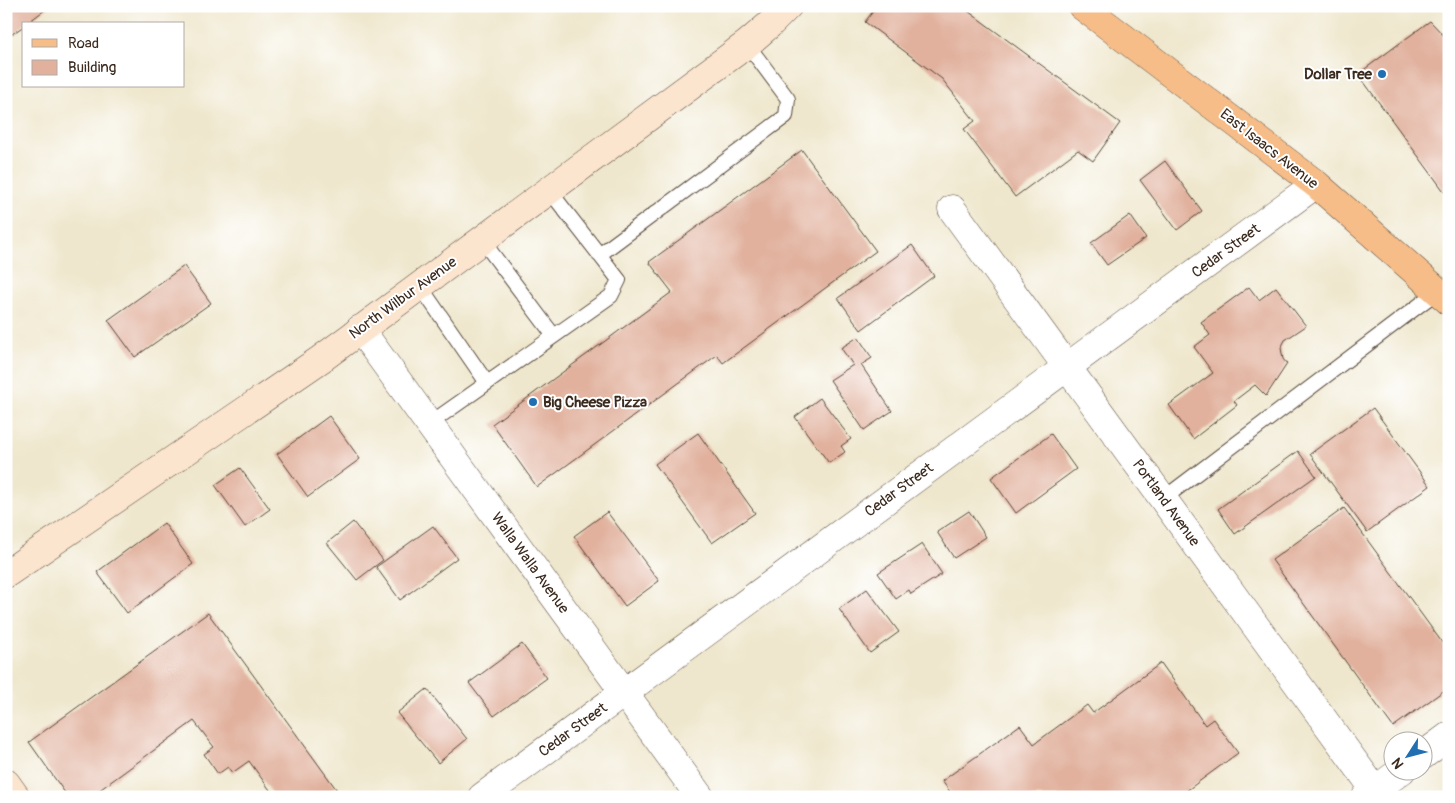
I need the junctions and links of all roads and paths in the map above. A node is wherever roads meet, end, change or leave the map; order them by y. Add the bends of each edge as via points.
1 (788, 6) edge
2 (1082, 6) edge
3 (746, 44) junction
4 (1316, 184) junction
5 (549, 190) junction
6 (952, 209) dead end
7 (482, 240) junction
8 (599, 255) junction
9 (420, 286) junction
10 (1443, 296) edge
11 (360, 329) junction
12 (554, 336) junction
13 (1067, 367) junction
14 (487, 383) junction
15 (429, 424) junction
16 (1163, 498) junction
17 (6, 574) edge
18 (624, 692) junction
19 (1449, 736) edge
20 (1432, 749) edge
21 (1390, 780) edge
22 (6, 783) edge
23 (1374, 794) edge
24 (16, 797) edge
25 (482, 797) edge
26 (700, 797) edge

1 - 3 main road, North Wilbur Avenue
2 - 4 main road, East Isaacs Avenue
3 - 5 main road, North Wilbur Avenue
3 - 8 lane via 788,99 786,116
4 - 10 main road, East Isaacs Avenue
4 - 13 street, Cedar Street
5 - 7 main road, North Wilbur Avenue
5 - 8 lane
6 - 13 street, Portland Avenue
7 - 9 main road, North Wilbur Avenue
7 - 12 lane
8 - 12 lane via 619,280 611,296
9 - 11 main road, North Wilbur Avenue
9 - 14 lane
10 - 16 lane
11 - 15 street, Walla Walla Avenue
11 - 17 main road, North Wilbur Avenue
12 - 14 lane
13 - 16 street, Portland Avenue
13 - 18 street, Cedar Street
14 - 15 lane
15 - 18 street, Walla Walla Avenue
16 - 23 street, Portland Avenue
18 - 25 street, Cedar Street
18 - 26 street, Walla Walla Avenue
19 - 20 street
21 - 23 street
22 - 24 main road

